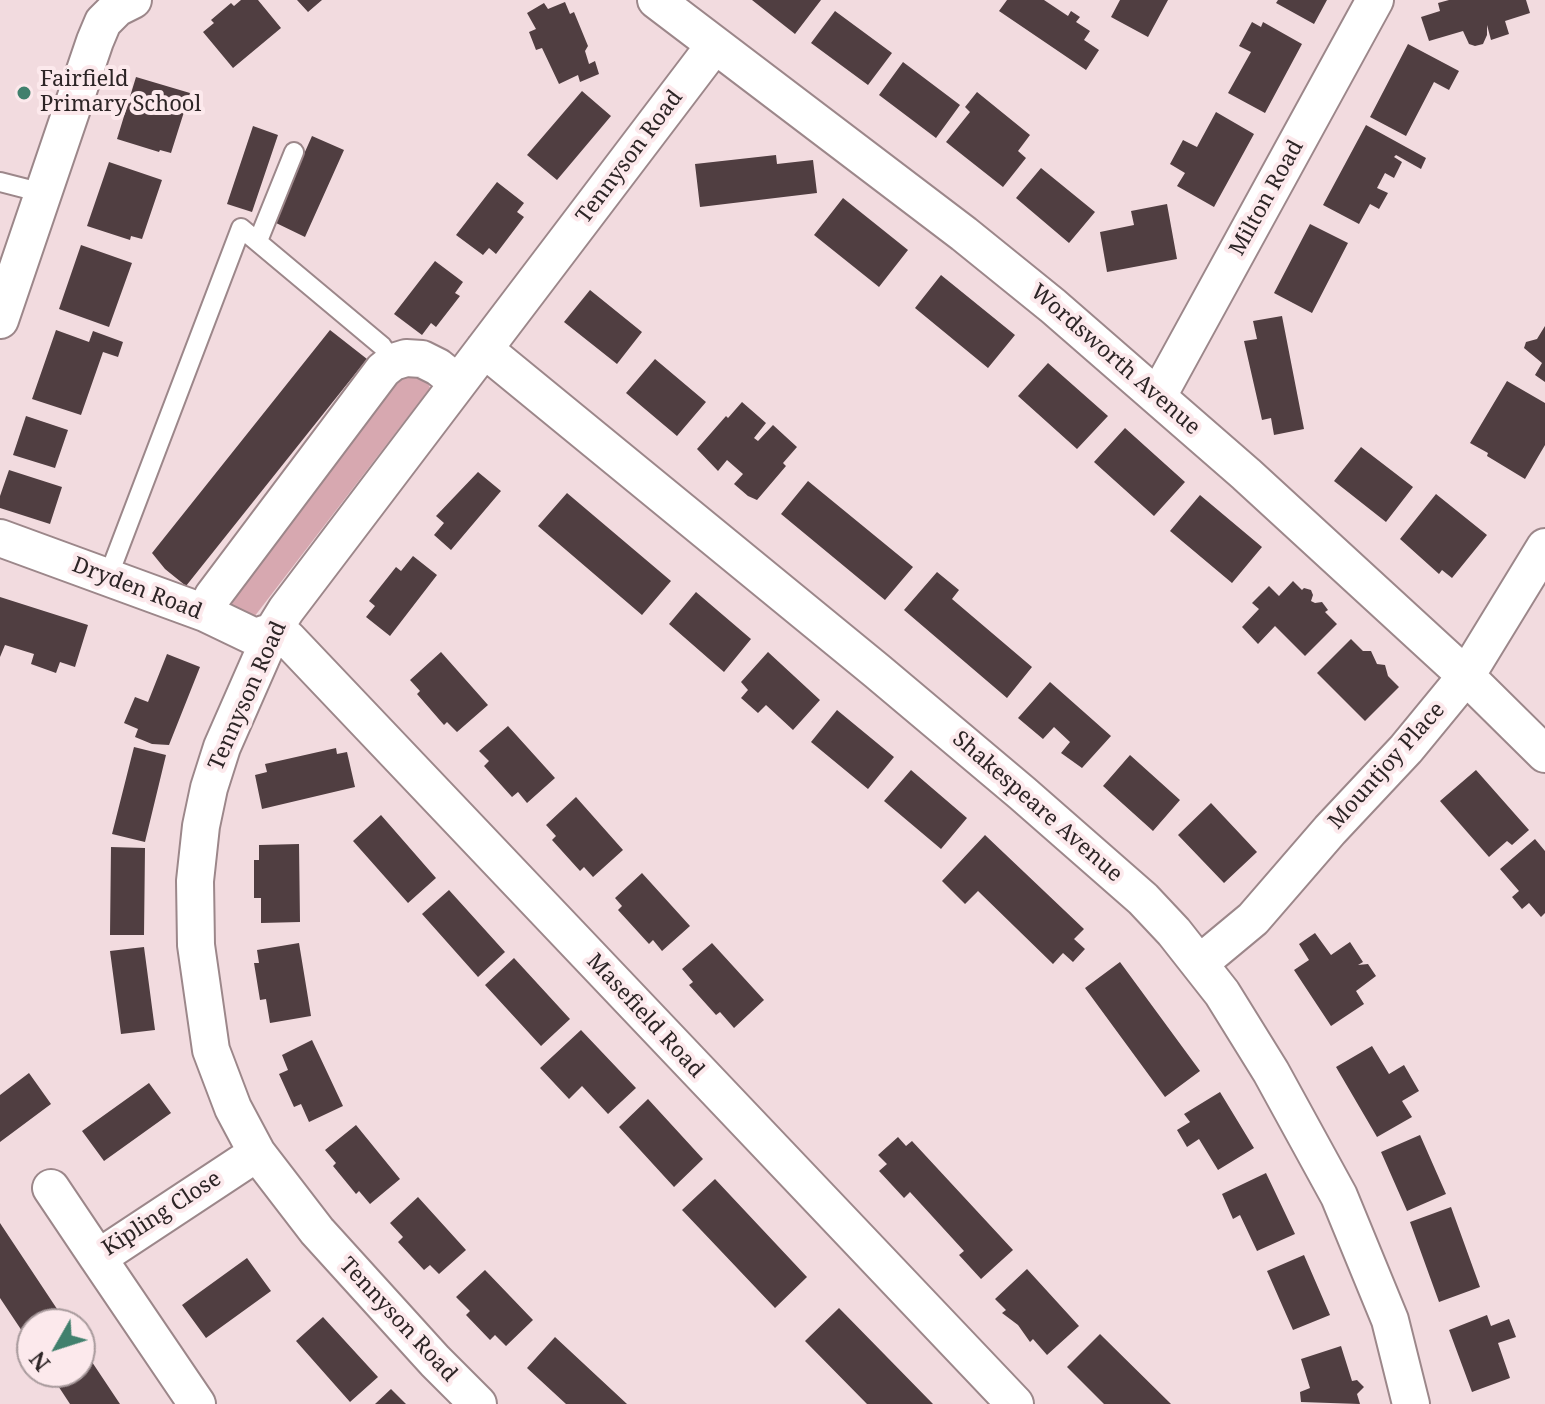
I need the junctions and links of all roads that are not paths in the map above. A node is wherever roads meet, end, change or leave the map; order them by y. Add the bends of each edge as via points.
1 (133, 0) edge
2 (656, 0) edge
3 (1375, 0) edge
4 (714, 46) junction
5 (294, 152) dead end
6 (0, 182) edge
7 (43, 193) junction
8 (258, 241) junction
9 (0, 320) edge
10 (484, 349) junction
11 (393, 362) junction
12 (458, 383) junction
13 (1158, 396) junction
14 (0, 538) edge
15 (1545, 547) edge
16 (108, 577) junction
17 (205, 613) junction
18 (273, 631) junction
19 (1466, 676) junction
20 (1545, 754) edge
21 (1200, 963) junction
22 (257, 1153) junction
23 (51, 1188) dead end
24 (98, 1258) junction
25 (197, 1404) edge
26 (478, 1404) edge
27 (1015, 1404) edge
28 (1411, 1404) edge

1 - 7 street via 103,22
2 - 4 street, Wordsworth Avenue
3 - 13 street, Milton Road
4 - 10 street, Tennyson Road
4 - 13 street, Wordsworth Avenue via 964,234
5 - 8 lane
6 - 7 lane
7 - 9 street
8 - 11 lane via 382,346
8 - 16 lane via 241,228
10 - 12 street, Tennyson Road
10 - 21 street, Shakespeare Avenue via 1055,821 1143,899
11 - 12 street via 422,359
11 - 17 street via 222,583
12 - 18 street, Tennyson Road
13 - 19 street, Wordsworth Avenue
14 - 16 street, Dryden Road
15 - 19 street, Mountjoy Place
16 - 17 street, Dryden Road
17 - 18 street, Dryden Road via 255,637
18 - 22 street, Tennyson Road via 209,788 195,881 196,945 211,1050
18 - 27 street, Masefield Road via 288,639
19 - 20 street, Wordsworth Avenue
19 - 21 street, Mountjoy Place via 1253,919
21 - 28 street, Shakespeare Avenue via 1271,1072 1339,1196 1390,1320
22 - 24 street, Kipling Close
22 - 26 street, Tennyson Road via 365,1286
23 - 24 street, Kipling Close
24 - 25 street

